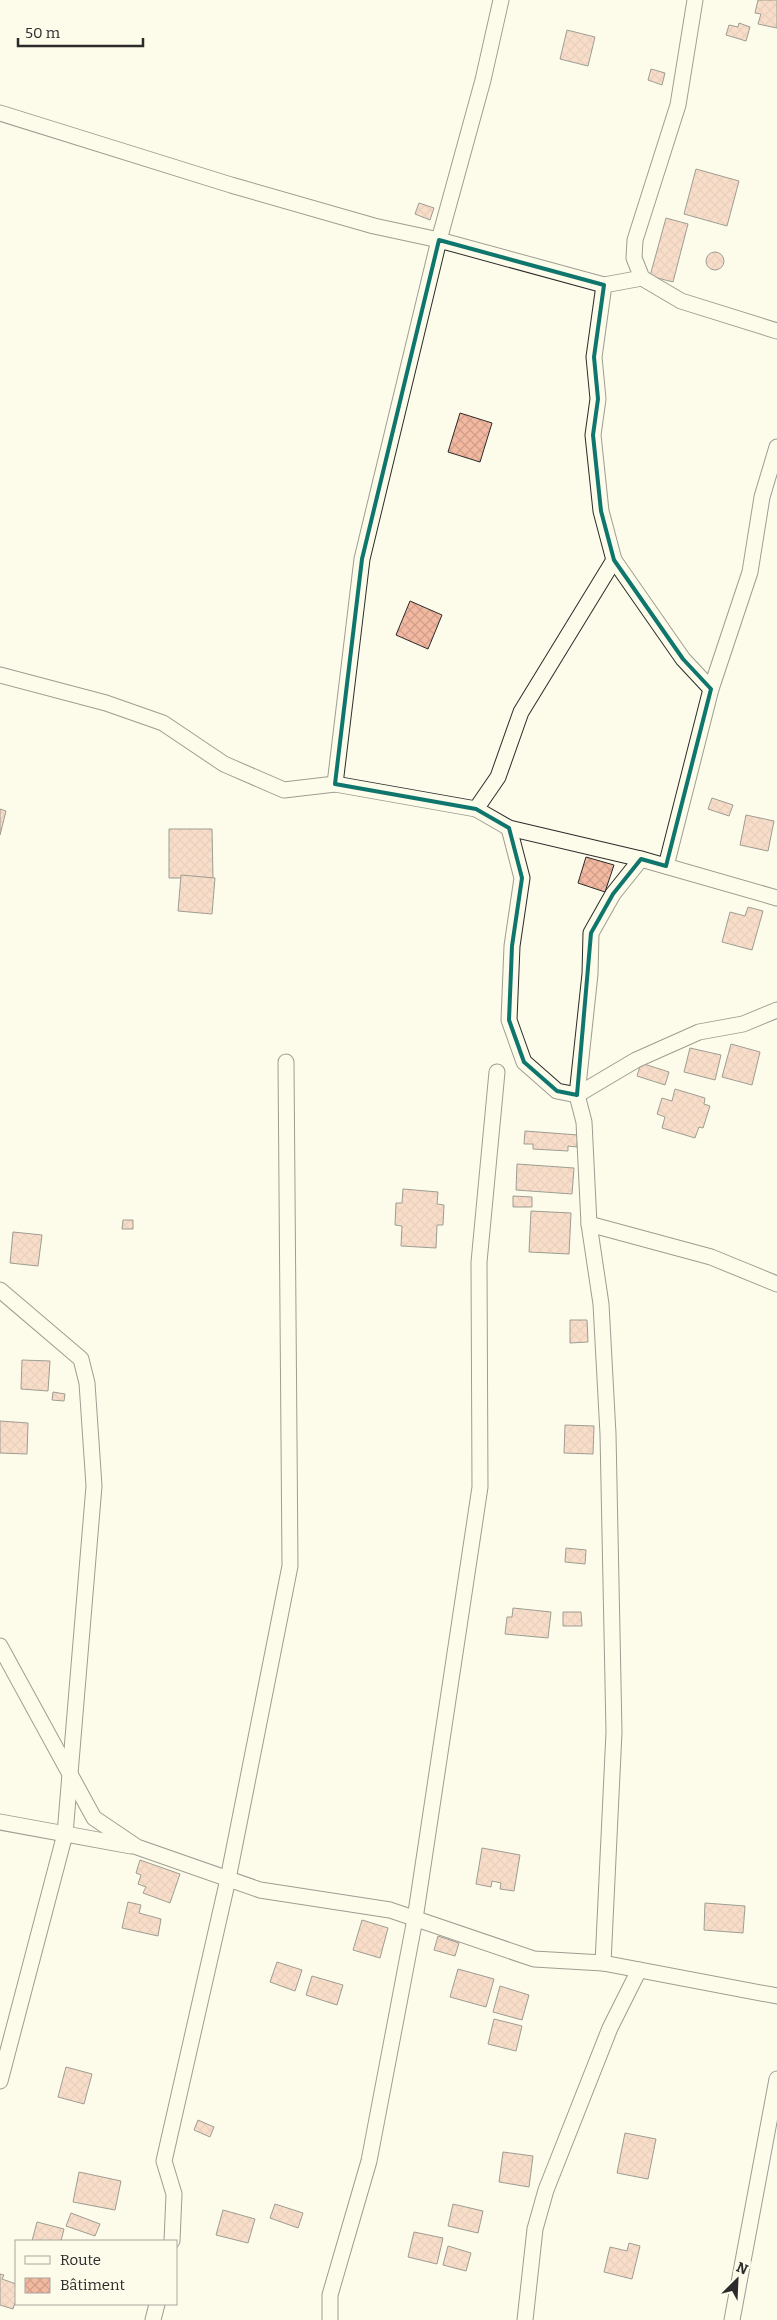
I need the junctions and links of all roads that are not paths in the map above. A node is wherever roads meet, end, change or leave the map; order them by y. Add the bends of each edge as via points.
1 (501, 0) edge
2 (696, 0) edge
3 (0, 113) edge
4 (439, 240) junction
5 (642, 278) junction
6 (604, 284) junction
7 (777, 331) edge
8 (777, 447) edge
9 (614, 560) junction
10 (0, 675) edge
11 (711, 689) junction
12 (335, 784) junction
13 (476, 808) junction
14 (509, 828) junction
15 (641, 859) junction
16 (666, 866) junction
17 (777, 898) edge
18 (777, 1010) edge
19 (286, 1062) dead end
20 (497, 1072) dead end
21 (578, 1095) junction
22 (589, 1224) junction
23 (777, 1284) edge
24 (0, 1290) edge
25 (0, 1646) edge
26 (69, 1773) junction
27 (0, 1822) edge
28 (65, 1834) junction
29 (138, 1847) junction
30 (228, 1879) junction
31 (416, 1919) junction
32 (603, 1963) junction
33 (639, 1970) junction
34 (777, 1996) edge
35 (777, 2079) edge
36 (0, 2081) edge
37 (172, 2240) edge
38 (157, 2305) edge
39 (153, 2320) edge
40 (330, 2320) edge
41 (524, 2320) edge
42 (732, 2320) edge

1 - 4 street via 483,80
2 - 5 street via 678,105 635,240 634,258
3 - 4 street via 230,185 374,226
4 - 6 street
4 - 12 street via 362,559
5 - 6 street
5 - 7 street via 681,301
6 - 9 street via 594,357 598,399 593,435 601,511
8 - 11 street via 762,496 750,572
9 - 11 street via 683,659
9 - 13 street via 521,712 498,777
10 - 12 street via 106,703 163,723 224,764 284,790
11 - 16 street
12 - 13 street
13 - 14 street
14 - 15 street
14 - 21 street via 522,878 512,946 509,1020 524,1062 557,1092
15 - 16 street
15 - 21 street via 613,894 591,933
16 - 17 street
18 - 21 street via 743,1024 699,1032 636,1060
19 - 30 street via 290,1566
20 - 31 street via 479,1262 480,1487
21 - 22 street via 584,1122
22 - 23 street via 711,1256
22 - 32 street via 601,1304 613,1605 614,1732
24 - 26 street via 81,1359 87,1382 94,1486
25 - 26 street
26 - 28 street
26 - 29 street via 94,1818
27 - 28 street
28 - 29 street
28 - 36 street
29 - 30 street
30 - 31 street via 260,1890 390,1910
30 - 37 street via 164,2161 174,2194
31 - 32 street via 534,1959
31 - 40 street via 369,2161 330,2295
32 - 33 street
33 - 34 street
33 - 41 street via 610,2028 546,2190 535,2230
35 - 42 street
38 - 39 street

